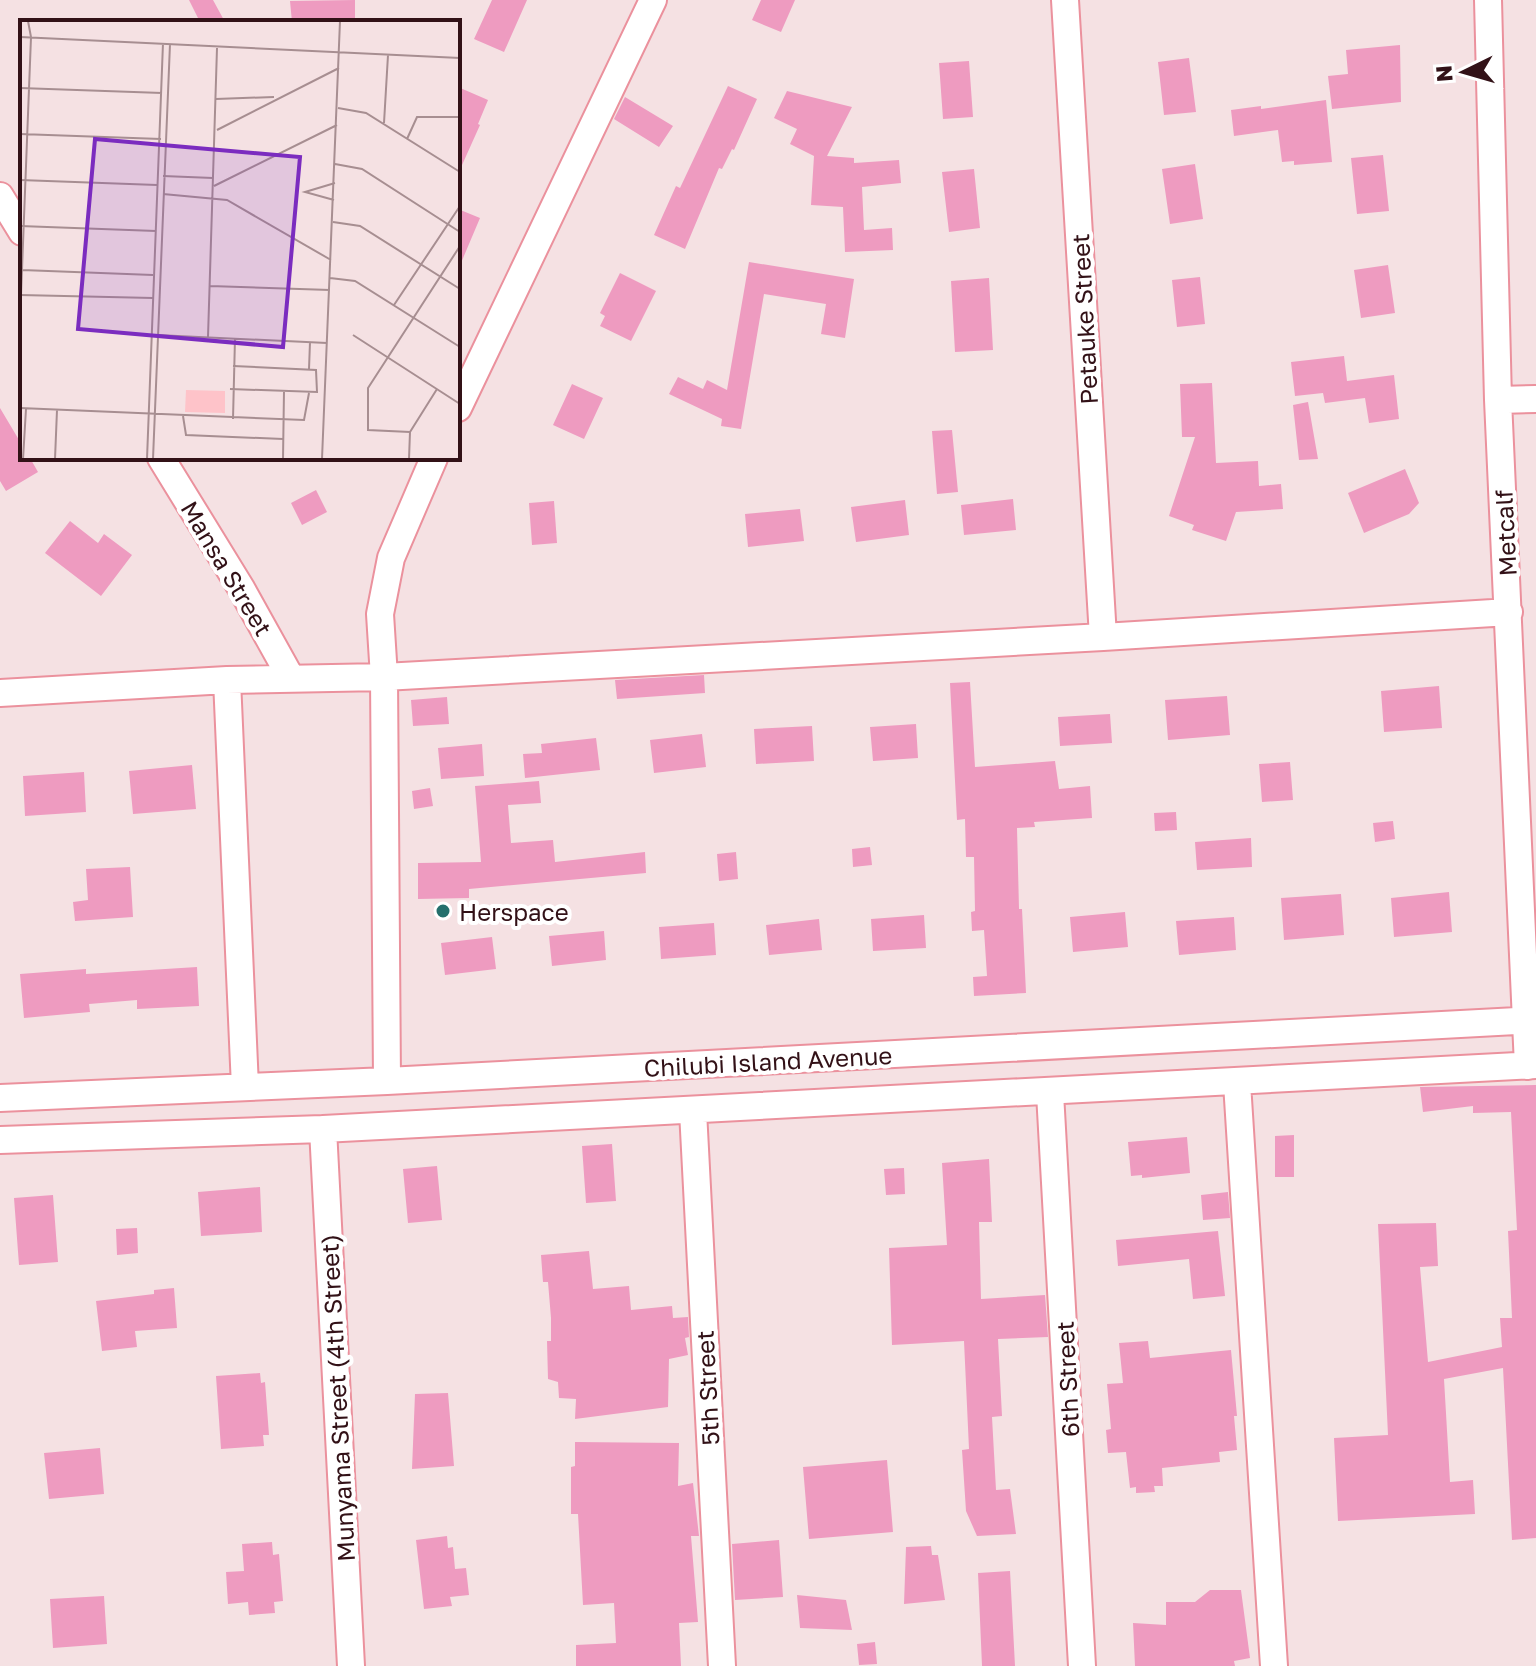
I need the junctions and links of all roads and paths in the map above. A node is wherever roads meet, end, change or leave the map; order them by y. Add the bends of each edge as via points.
1 (653, 0) edge
2 (1065, 0) edge
3 (1488, 0) edge
4 (0, 196) edge
5 (20, 229) edge
6 (1536, 399) edge
7 (1498, 400) junction
8 (460, 404) edge
9 (162, 460) edge
10 (433, 460) edge
11 (1509, 612) junction
12 (1103, 637) junction
13 (384, 677) junction
14 (291, 678) junction
15 (227, 680) junction
16 (0, 693) edge
17 (1531, 1020) edge
18 (1532, 1066) edge
19 (387, 1081) junction
20 (1237, 1083) junction
21 (245, 1087) junction
22 (1050, 1093) junction
23 (0, 1098) edge
24 (693, 1111) junction
25 (323, 1129) junction
26 (0, 1140) edge
27 (351, 1666) edge
28 (722, 1666) edge
29 (1082, 1666) edge
30 (1274, 1666) edge

1 - 8 street
2 - 12 street, Petauke Street
3 - 7 street, Metcalf
4 - 5 street
6 - 7 street
7 - 11 street, Metcalf
9 - 14 street, Mansa Street
10 - 13 street via 391,558 380,614
11 - 12 street
11 - 17 street, Metcalf
12 - 13 street
13 - 14 street
13 - 19 street
14 - 15 street
15 - 16 street
15 - 21 street
17 - 18 street, Metcalf
17 - 19 street, Chilubi Island Avenue
18 - 20 street, Chilubi Island Avenue
19 - 21 street, Chilubi Island Avenue
20 - 22 street, Chilubi Island Avenue
20 - 30 street
21 - 23 street, Chilubi Island Avenue
22 - 24 street, Chilubi Island Avenue
22 - 29 street, 6th Street
24 - 25 street, Chilubi Island Avenue
24 - 28 street, 5th Street
25 - 26 street, Chilubi Island Avenue
25 - 27 street, Munyama Street (4th Street)

